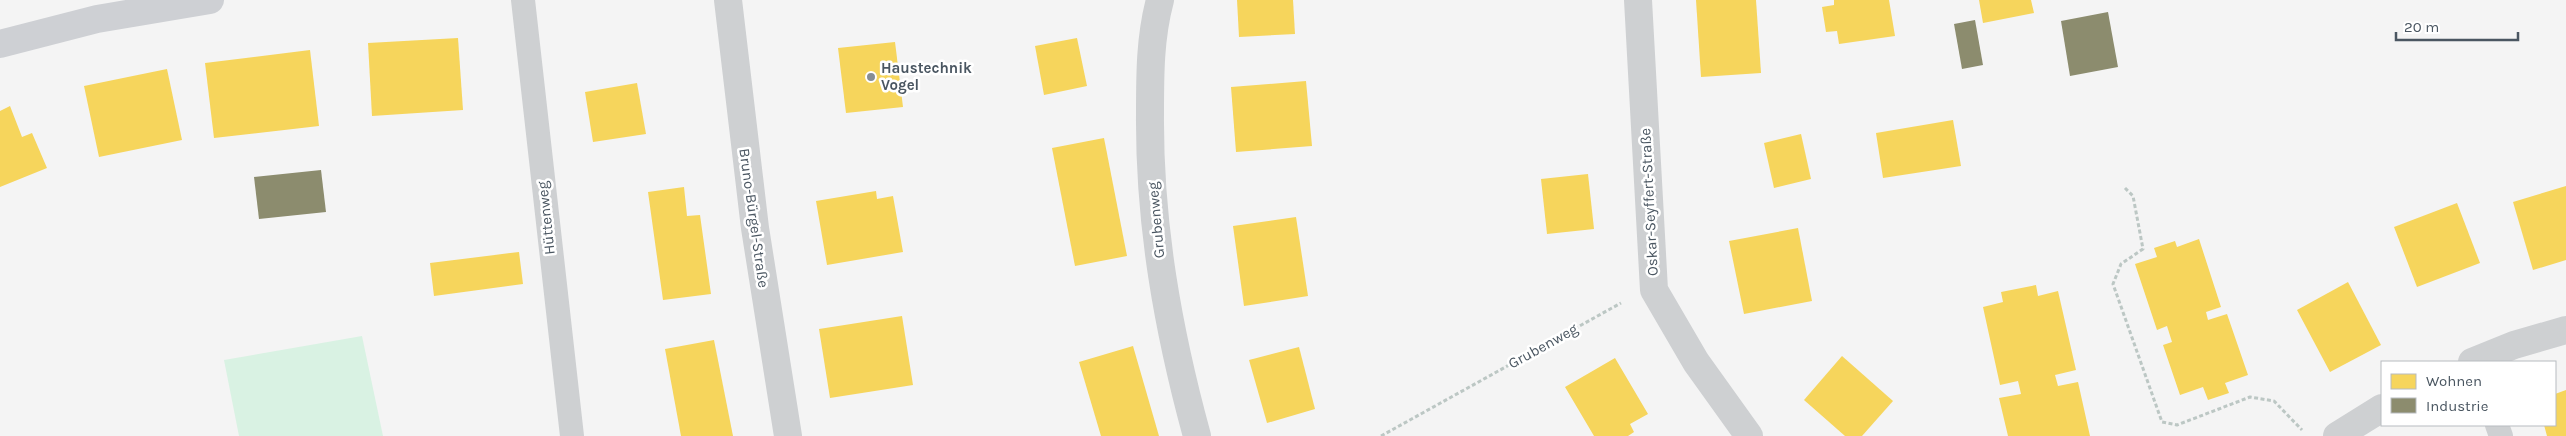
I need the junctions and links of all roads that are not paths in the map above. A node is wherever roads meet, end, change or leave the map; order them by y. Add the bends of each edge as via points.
1 (210, 0) edge
2 (524, 0) edge
3 (728, 0) edge
4 (1160, 0) edge
5 (1638, 0) edge
6 (0, 44) edge
7 (2566, 330) edge
8 (2476, 361) edge
9 (2381, 409) edge
10 (572, 436) edge
11 (788, 436) edge
12 (1197, 436) edge
13 (1748, 436) edge
14 (2338, 436) edge

1 - 6 street via 97,18
2 - 10 lane, Hüttenweg
3 - 11 street, Bruno-Bürgel-Straße via 755,228
4 - 12 street, Grubenweg via 1150,58 1154,219 1174,350
5 - 13 street, Oskar-Seyffert-Straße via 1654,290 1696,362
7 - 8 street via 2514,345
9 - 14 street

